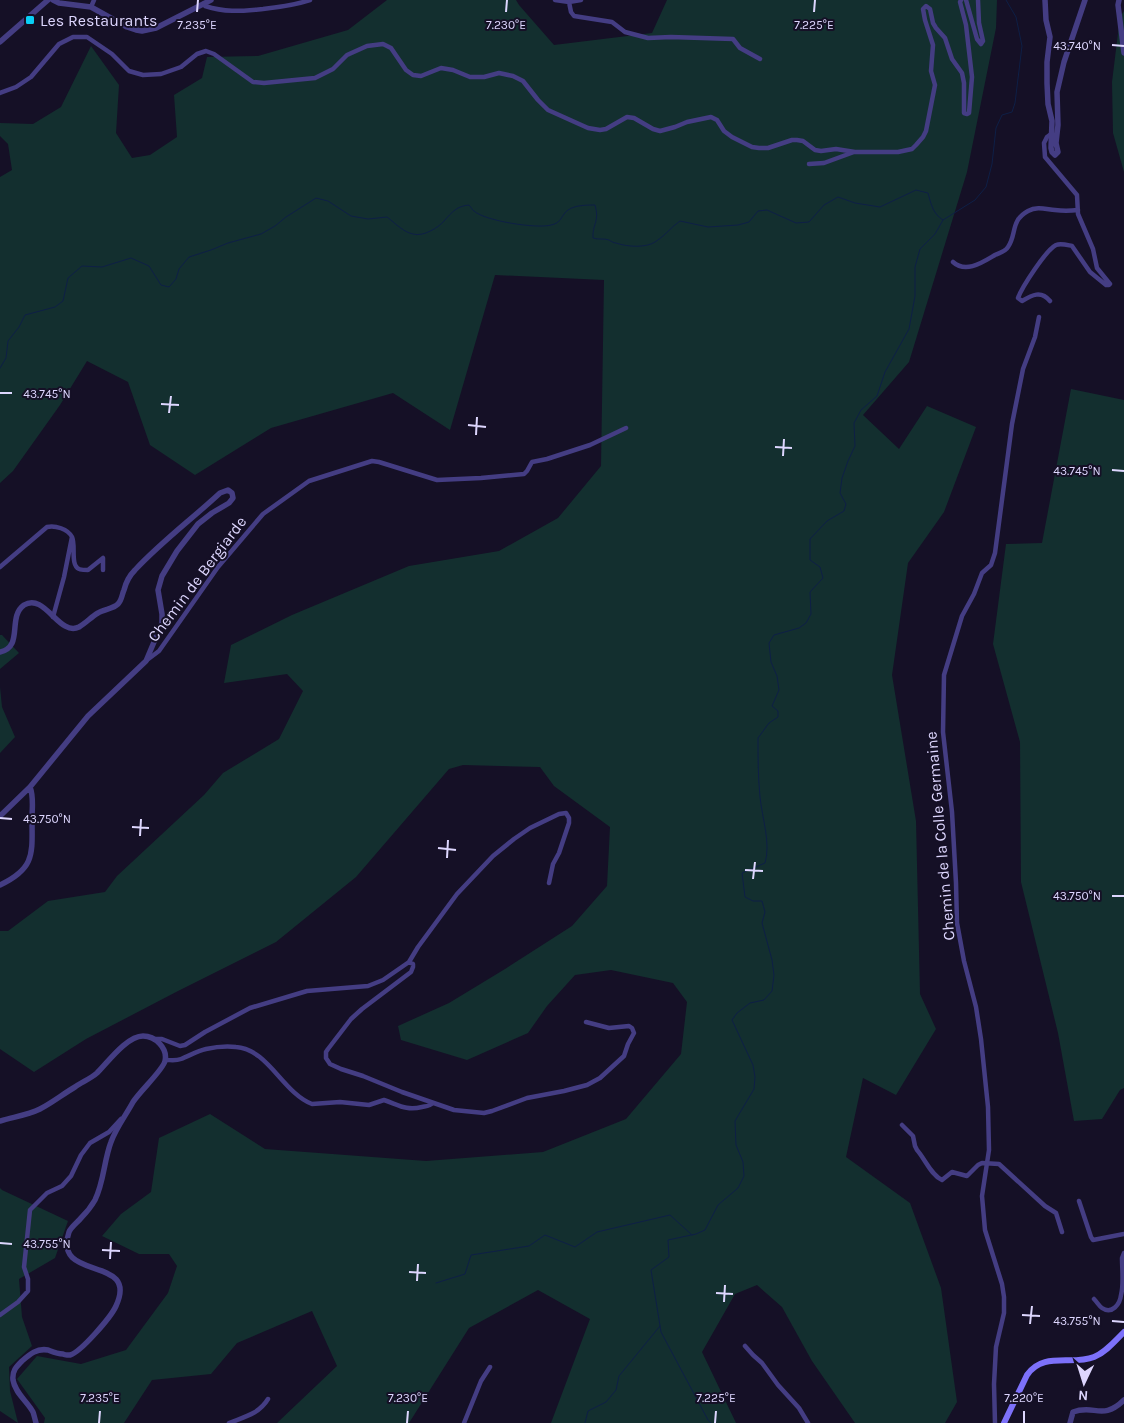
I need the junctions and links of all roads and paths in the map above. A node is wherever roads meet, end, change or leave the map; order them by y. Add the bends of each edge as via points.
1 (48, 0) edge
2 (53, 0) edge
3 (94, 0) edge
4 (211, 0) edge
5 (310, 0) edge
6 (555, 0) edge
7 (581, 0) edge
8 (961, 0) edge
9 (966, 0) edge
10 (978, 0) edge
11 (1045, 0) edge
12 (1085, 0) edge
13 (1119, 0) edge
14 (569, 2) junction
15 (203, 4) junction
16 (91, 7) junction
17 (0, 42) edge
18 (1124, 53) edge
19 (760, 60) dead end
20 (0, 93) edge
21 (1051, 134) junction
22 (855, 152) junction
23 (809, 164) dead end
24 (1078, 210) junction
25 (953, 262) dead end
26 (1050, 301) dead end
27 (1039, 316) dead end
28 (626, 428) dead end
29 (72, 537) junction
30 (0, 567) edge
31 (103, 570) dead end
32 (53, 617) junction
33 (0, 652) edge
34 (146, 661) junction
35 (30, 787) junction
36 (0, 816) edge
37 (548, 883) dead end
38 (0, 885) edge
39 (409, 962) junction
40 (586, 1022) dead end
41 (154, 1039) junction
42 (166, 1060) junction
43 (434, 1103) junction
44 (124, 1118) junction
45 (0, 1121) edge
46 (902, 1125) dead end
47 (987, 1164) junction
48 (1079, 1201) dead end
49 (1062, 1232) dead end
50 (1124, 1234) edge
51 (1124, 1253) edge
52 (1094, 1299) dead end
53 (0, 1314) edge
54 (1124, 1332) edge
55 (745, 1346) dead end
56 (490, 1367) dead end
57 (268, 1399) dead end
58 (1124, 1400) edge
59 (36, 1423) edge
60 (229, 1423) edge
61 (464, 1423) edge
62 (808, 1423) edge
63 (995, 1423) edge
64 (1004, 1423) edge
65 (1070, 1423) edge

1 - 17 street
2 - 16 street
3 - 16 street
4 - 15 street
5 - 15 street via 243,12 223,11
6 - 14 street
7 - 14 street
8 - 22 street via 972,77 969,113 965,114 964,110 962,73 926,6 923,9 933,45 931,71 935,85 926,131 916,145 905,151
9 - 10 street via 981,44
11 - 21 street via 1050,37 1047,82
12 - 21 street via 1057,92 1058,152 1055,155 1051,148
13 - 18 street
14 - 19 street via 574,16 612,22 625,32 648,38 733,39 740,48
15 - 16 street via 151,30 142,31 127,27
20 - 22 street via 31,77 59,44 72,37 87,37 112,54 129,71 143,75 161,74 181,67 206,51 253,82 264,83 315,78 332,69 347,55 367,46 383,44 391,48 413,75 421,76 441,68 470,77 500,73 513,76 523,81 548,110 594,130 611,127 627,117 660,131 711,117 732,137 752,147 768,148 797,140 815,150
21 - 24 street via 1044,142 1045,157 1077,195
22 - 23 street via 824,163
24 - 25 street via 1032,209 1018,220 1006,250 978,265 964,267
24 - 26 street via 1093,249 1096,268 1110,284 1106,285 1090,272 1072,246 1056,245 1034,270 1018,298 1022,301 1040,294
27 - 47 street, Chemin de la Colle Germaine via 1023,369 1012,424 995,553 962,616 943,684 943,732 952,812 957,923 976,1007 982,1052 988,1107
28 - 34 street, Chemin de Bergiarde via 590,445 532,462 524,474 437,480 372,461 309,481 259,518 218,567 159,651
29 - 30 street via 56,527 47,527
29 - 31 street via 74,564 79,570 88,570 103,558
29 - 32 street
32 - 33 street via 40,605 26,604 16,617 12,644
32 - 34 street via 73,629 100,611 118,604 129,576 220,493 231,491 232,500 198,524 162,576 158,590 163,619
34 - 35 street via 88,716
35 - 36 street
35 - 38 street via 31,857 15,877
37 - 39 street via 569,823 566,813 530,828 493,856 457,894
39 - 41 street via 384,980 368,986 307,991 250,1008 185,1045
39 - 43 street via 413,964 410,972 351,1019 326,1052 326,1058 341,1069
40 - 43 street via 609,1028 629,1026 634,1030 624,1056 600,1078 587,1085 526,1098 484,1113 454,1110
41 - 42 street via 162,1045
41 - 45 street via 135,1038 88,1080 48,1105
42 - 43 street via 179,1060 205,1049 244,1048 259,1056 290,1088 312,1104 369,1105 384,1100 412,1109
42 - 44 street via 140,1091
44 - 53 street via 90,1143 71,1176 62,1186 46,1193 30,1210 24,1267 28,1291
44 - 59 street via 111,1141 95,1199 71,1229 68,1250 73,1259 110,1274 120,1286 120,1295 109,1319 78,1351 69,1355 36,1350 13,1372 13,1382 34,1413
46 - 47 street via 913,1136 917,1150 940,1180 952,1172 967,1176 978,1165
47 - 49 street via 1003,1166 1056,1213
47 - 63 street, Chemin de la Colle Germaine via 982,1196 985,1230 1004,1297 1004,1313 996,1347
48 - 50 street via 1093,1240
51 - 52 street via 1122,1295 1115,1308 1104,1310
54 - 64 main road via 1092,1358 1049,1361 1032,1369
55 - 62 street via 799,1408
56 - 61 street via 480,1381
57 - 60 street via 257,1412
58 - 65 street via 1108,1411 1073,1412

